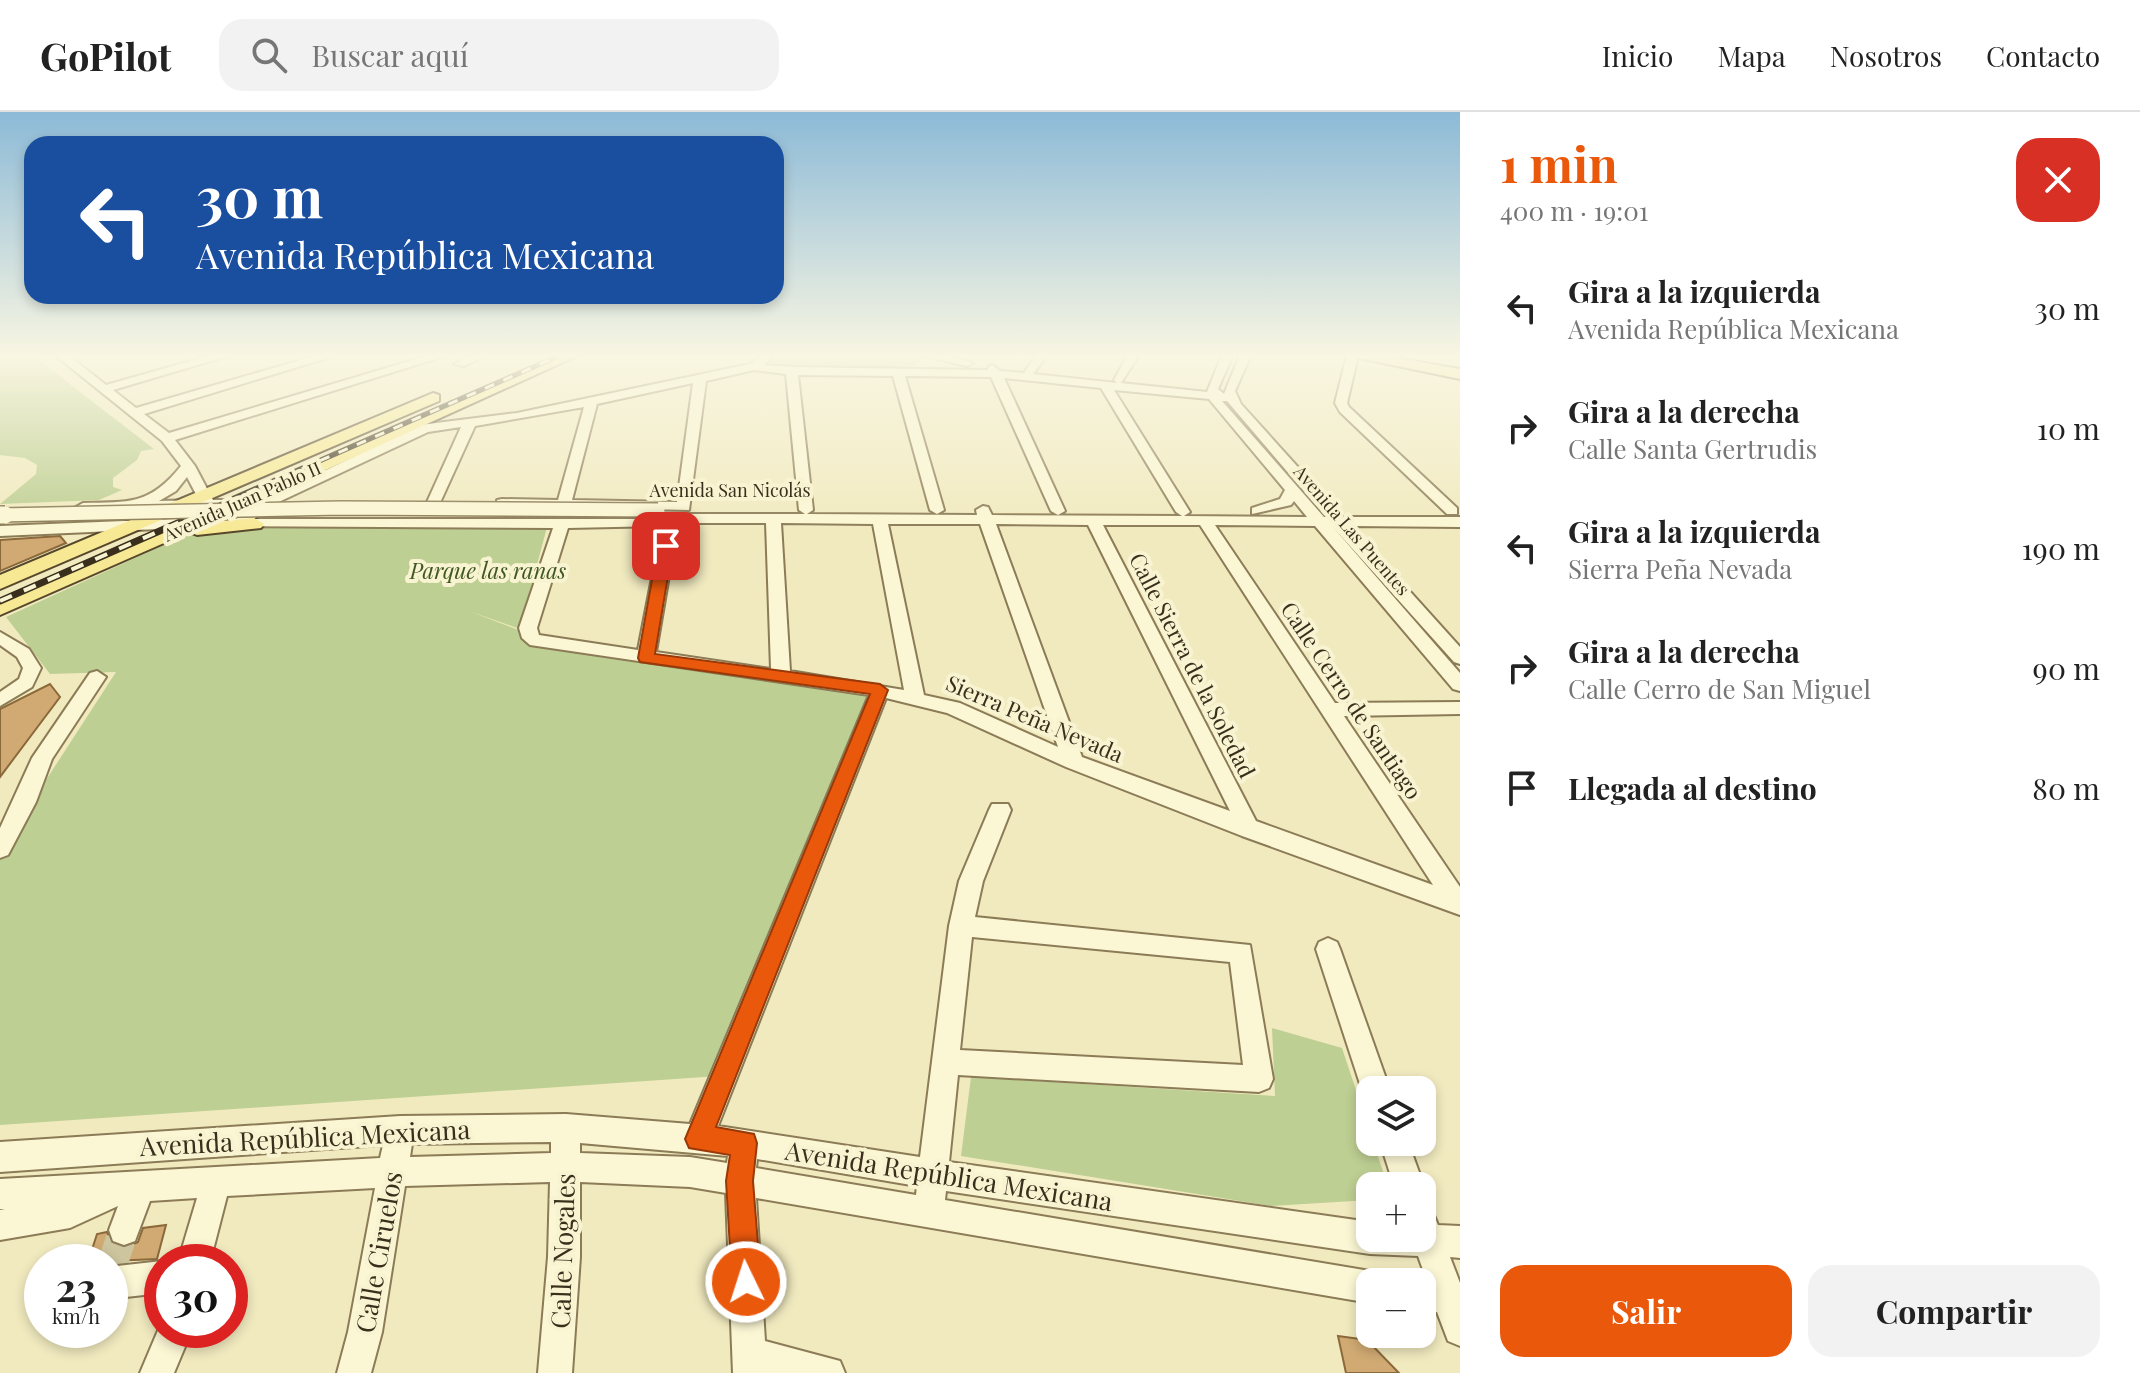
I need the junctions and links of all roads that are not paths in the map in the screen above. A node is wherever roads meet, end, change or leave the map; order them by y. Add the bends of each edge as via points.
1 (138, 414) edge
2 (247, 414) edge
3 (399, 414) edge
4 (439, 414) edge
5 (521, 414) edge
6 (588, 414) edge
7 (691, 414) edge
8 (796, 414) edge
9 (913, 414) edge
10 (1014, 414) edge
11 (1123, 414) edge
12 (1230, 414) edge
13 (1246, 414) edge
14 (1349, 414) edge
15 (470, 423) junction
16 (167, 438) junction
17 (188, 466) junction
18 (1291, 491) junction
19 (1316, 494) junction
20 (205, 500) junction
21 (434, 502) junction
22 (237, 503) junction
23 (564, 503) junction
24 (263, 504) junction
25 (0, 509) edge
26 (806, 510) junction
27 (937, 510) junction
28 (133, 511) junction
29 (1058, 511) junction
30 (1183, 512) junction
31 (667, 513) junction
32 (1457, 514) edge
33 (0, 515) edge
34 (985, 515) junction
35 (1261, 516) junction
36 (1325, 516) junction
37 (1374, 516) junction
38 (773, 519) junction
39 (880, 520) junction
40 (199, 521) junction
41 (1094, 521) junction
42 (1205, 522) junction
43 (0, 523) edge
44 (246, 524) junction
45 (562, 524) junction
46 (81, 527) junction
47 (0, 531) edge
48 (159, 539) junction
49 (1362, 545) junction
50 (81, 548) junction
51 (1343, 551) junction
52 (0, 583) edge
53 (0, 608) edge
54 (0, 637) edge
55 (646, 658) junction
56 (1460, 658) edge
57 (781, 675) junction
58 (97, 677) dead end
59 (1460, 685) edge
60 (880, 690) junction
61 (915, 696) junction
62 (0, 700) edge
63 (1460, 708) edge
64 (1330, 710) junction
65 (1073, 762) junction
66 (1000, 810) dead end
67 (1250, 830) junction
68 (0, 849) edge
69 (1459, 905) edge
70 (961, 926) junction
71 (1328, 949) dead end
72 (948, 1062) junction
73 (1371, 1076) edge
74 (566, 1128) junction
75 (400, 1130) junction
76 (698, 1139) junction
77 (744, 1143) junction
78 (0, 1157) edge
79 (566, 1167) junction
80 (391, 1173) junction
81 (932, 1174) junction
82 (740, 1181) junction
83 (216, 1183) junction
84 (130, 1188) junction
85 (0, 1194) edge
86 (929, 1210) junction
87 (0, 1225) edge
88 (124, 1230) tunnel mouth
89 (1436, 1235) edge
90 (1356, 1236) edge
91 (1460, 1242) edge
92 (199, 1244) edge
93 (1431, 1252) edge
94 (1356, 1285) edge
95 (1444, 1297) edge
96 (1460, 1329) edge
97 (167, 1348) edge
98 (750, 1364) edge
99 (157, 1373) edge
100 (354, 1373) edge
101 (555, 1373) edge
102 (828, 1373) edge

1 - 16 street
2 - 16 street
3 - 20 main road, Avenida Juan Pablo II
4 - 22 main road, Avenida Juan Pablo II
5 - 15 street
6 - 23 street
7 - 31 street
8 - 26 street
9 - 27 street
10 - 29 street
11 - 30 street
12 - 18 street, Avenida Las Puentes
13 - 19 street, Avenida Las Puentes
14 - 32 street
15 - 21 street
15 - 24 street via 425,428
16 - 17 street
17 - 20 street
17 - 28 street via 165,493
18 - 35 street via 1286,502
18 - 36 street, Avenida Las Puentes
19 - 36 street, Avenida Las Puentes
19 - 37 street
20 - 22 street
20 - 28 main road, Avenida Juan Pablo II
20 - 40 street
21 - 23 street
21 - 24 street
22 - 24 street
22 - 40 main road, Avenida Juan Pablo II
23 - 31 street
24 - 44 street
25 - 28 street
26 - 27 street, Avenida San Nicolás
26 - 31 street, Avenida San Nicolás
27 - 34 street, Avenida San Nicolás
28 - 40 street
28 - 46 street via 103,525
28 - 50 main road, Avenida Juan Pablo II
29 - 30 street, Avenida San Nicolás
29 - 34 street, Avenida San Nicolás
30 - 35 street, Avenida San Nicolás
31 - 33 street, Avenida San Nicolás, bridge via 341,508
31 - 38 street, Avenida San Nicolás
31 - 43 street, Avenida San Nicolás
31 - 45 street via 647,524
31 - 55 street
32 - 37 street, Avenida San Nicolás
34 - 39 street, Avenida San Nicolás
34 - 41 street, Avenida San Nicolás
34 - 65 street
35 - 36 street, Avenida San Nicolás
35 - 42 street, Avenida San Nicolás
35 - 51 street via 1313,533
36 - 37 street, Avenida San Nicolás
36 - 49 street, Avenida Las Puentes
36 - 51 street, Avenida Las Puentes
37 - 49 street via 1362,531
38 - 39 street, Avenida San Nicolás
38 - 57 street
39 - 61 street
40 - 44 street
40 - 48 main road, Avenida Juan Pablo II
41 - 42 street, Avenida San Nicolás
41 - 67 street, Calle Sierra de la Soledad
42 - 64 street, Calle Cerro de Santiago
44 - 45 street
44 - 48 main road
45 - 55 street, Sierra Peña Nevada via 529,634 536,641
46 - 47 street
46 - 50 main road via 89,536
48 - 53 main road, Avenida Juan Pablo II
49 - 56 street, Avenida Las Puentes
50 - 52 main road, Avenida Juan Pablo II
51 - 59 street, Avenida Las Puentes
54 - 62 street via 23,651 33,669 26,682
55 - 57 street, Sierra Peña Nevada
57 - 60 street, Sierra Peña Nevada
58 - 68 street via 42,758
60 - 61 street, Sierra Peña Nevada
60 - 76 street
61 - 65 street, Sierra Peña Nevada via 984,720
63 - 64 street
64 - 69 street, Calle Cerro de Santiago
65 - 67 street, Sierra Peña Nevada
66 - 70 street via 971,881
67 - 69 street, Sierra Peña Nevada
70 - 72 street
70 - 72 street via 1243,954 1258,1080
71 - 73 street
72 - 81 street
74 - 75 street, Avenida República Mexicana
74 - 76 street, Avenida República Mexicana
74 - 79 street, Calle Nogales
75 - 78 street, Avenida República Mexicana
75 - 80 street, Calle Ciruelos
76 - 77 street, Avenida República Mexicana
77 - 81 street, Avenida República Mexicana
77 - 82 street
79 - 80 street, Avenida República Mexicana
79 - 82 street, Avenida República Mexicana via 690,1172
79 - 101 street, Calle Nogales
80 - 83 street, Avenida República Mexicana
80 - 100 street, Calle Ciruelos
81 - 86 street
81 - 90 street, Avenida República Mexicana
82 - 86 street, Avenida República Mexicana
82 - 98 street
83 - 84 street, Avenida República Mexicana
83 - 92 street
84 - 85 street, Avenida República Mexicana
84 - 87 street, Avenida República Mexicana via 70,1213
84 - 88 street
86 - 94 street, Avenida República Mexicana
89 - 91 street, Avenida República Mexicana
93 - 95 street
95 - 96 street
97 - 99 street
98 - 102 street

